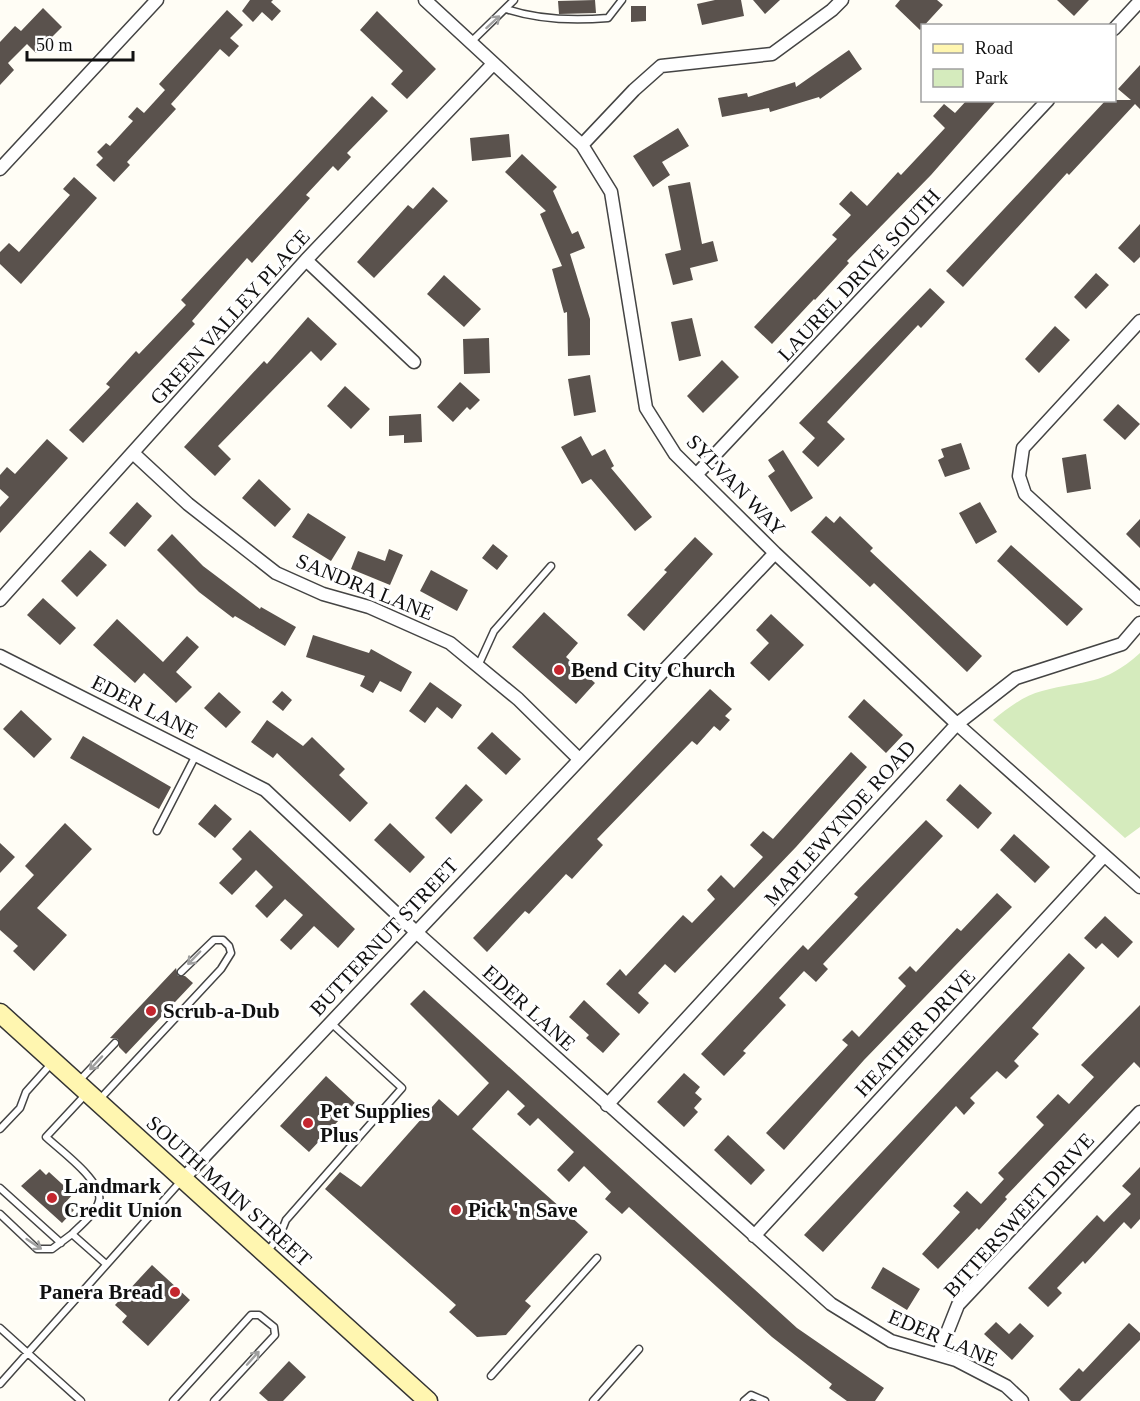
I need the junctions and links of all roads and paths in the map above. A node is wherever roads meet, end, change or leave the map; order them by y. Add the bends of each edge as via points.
1 (158, 0) edge
2 (425, 0) edge
3 (514, 0) edge
4 (622, 0) edge
5 (842, 0) edge
6 (1140, 1) edge
7 (506, 9) junction
8 (1116, 26) edge
9 (470, 43) junction
10 (493, 64) junction
11 (1046, 102) edge
12 (582, 145) junction
13 (0, 169) edge
14 (306, 260) junction
15 (1140, 321) edge
16 (414, 362) dead end
17 (133, 453) junction
18 (696, 475) junction
19 (775, 553) junction
20 (551, 566) dead end
21 (1140, 599) edge
22 (0, 600) edge
23 (1140, 623) edge
24 (0, 656) edge
25 (478, 666) junction
26 (957, 724) junction
27 (196, 755) junction
28 (579, 759) junction
29 (157, 831) dead end
30 (1104, 856) junction
31 (1140, 886) edge
32 (416, 932) junction
33 (181, 972) dead end
34 (0, 1013) edge
35 (329, 1022) junction
36 (115, 1043) dead end
37 (54, 1061) junction
38 (88, 1092) junction
39 (607, 1105) junction
40 (1140, 1112) edge
41 (0, 1129) edge
42 (183, 1179) junction
43 (0, 1188) edge
44 (0, 1215) edge
45 (72, 1234) junction
46 (754, 1236) junction
47 (61, 1244) junction
48 (265, 1255) junction
49 (597, 1258) dead end
50 (106, 1264) junction
51 (0, 1328) edge
52 (639, 1349) dead end
53 (939, 1353) junction
54 (27, 1354) junction
55 (490, 1376) dead end
56 (0, 1384) edge
57 (81, 1401) edge
58 (174, 1401) edge
59 (214, 1401) edge
60 (428, 1401) edge
61 (593, 1401) edge
62 (744, 1401) edge
63 (765, 1401) edge
64 (1022, 1401) edge

1 - 13 street
2 - 9 street, SYLVAN WAY
3 - 7 lane
4 - 7 lane via 608,18 547,18
5 - 12 street via 772,54 661,66
6 - 8 street
9 -> 7 lane
9 - 10 street, SYLVAN WAY
10 - 12 street, SYLVAN WAY
10 - 14 street, GREEN VALLEY PLACE
11 - 18 street, LAUREL DRIVE SOUTH
12 - 18 street, SYLVAN WAY via 611,192 646,408 675,454
14 - 16 street
14 - 17 street, GREEN VALLEY PLACE
15 - 21 street via 1023,448 1019,476 1025,494
17 - 22 street, GREEN VALLEY PLACE
17 - 25 street, SANDRA LANE via 188,504 276,573 323,594 369,607 450,643
18 - 19 street, SYLVAN WAY
19 - 26 street, SYLVAN WAY
19 - 28 street, BUTTERNUT STREET
20 - 25 lane via 494,631
23 - 26 street, MAPLEWYNDE ROAD via 1122,644 1016,678
24 - 27 street, EDER LANE
25 - 28 street, SANDRA LANE
26 - 30 street, SYLVAN WAY
26 - 39 street, MAPLEWYNDE ROAD
27 - 29 lane
27 - 32 street, EDER LANE via 265,790
28 - 32 street, BUTTERNUT STREET
30 - 31 street, SYLVAN WAY
30 - 46 street, HEATHER DRIVE
32 - 35 street, BUTTERNUT STREET
32 - 39 street, EDER LANE
38 -> 33 lane via 202,991 227,962 229,946 223,940 214,940
34 - 37 main road, SOUTH MAIN STREET
35 - 42 street, BUTTERNUT STREET
35 - 48 lane via 402,1088 299,1204
36 -> 38 lane
37 - 38 main road, SOUTH MAIN STREET
37 - 41 lane
38 - 42 main road, SOUTH MAIN STREET
38 - 45 lane via 46,1137 96,1183 99,1191 95,1209
39 - 46 street, EDER LANE
40 - 53 street, BITTERSWEET DRIVE via 958,1305
42 - 48 main road, SOUTH MAIN STREET
42 - 50 lane, BUTTERNUT STREET
43 - 47 lane
44 -> 47 lane via 37,1249 52,1249
45 - 47 lane
45 - 50 lane
46 - 53 street, EDER LANE via 831,1304 854,1319 891,1341
48 - 60 main road, SOUTH MAIN STREET
49 - 55 lane
50 - 54 lane, BUTTERNUT STREET
51 - 54 lane
52 - 61 lane
53 - 64 street, EDER LANE via 1006,1386
54 - 56 lane, BUTTERNUT STREET
54 - 57 lane
59 -> 58 lane via 274,1335 274,1327 259,1315 251,1316
62 - 63 lane via 751,1395

